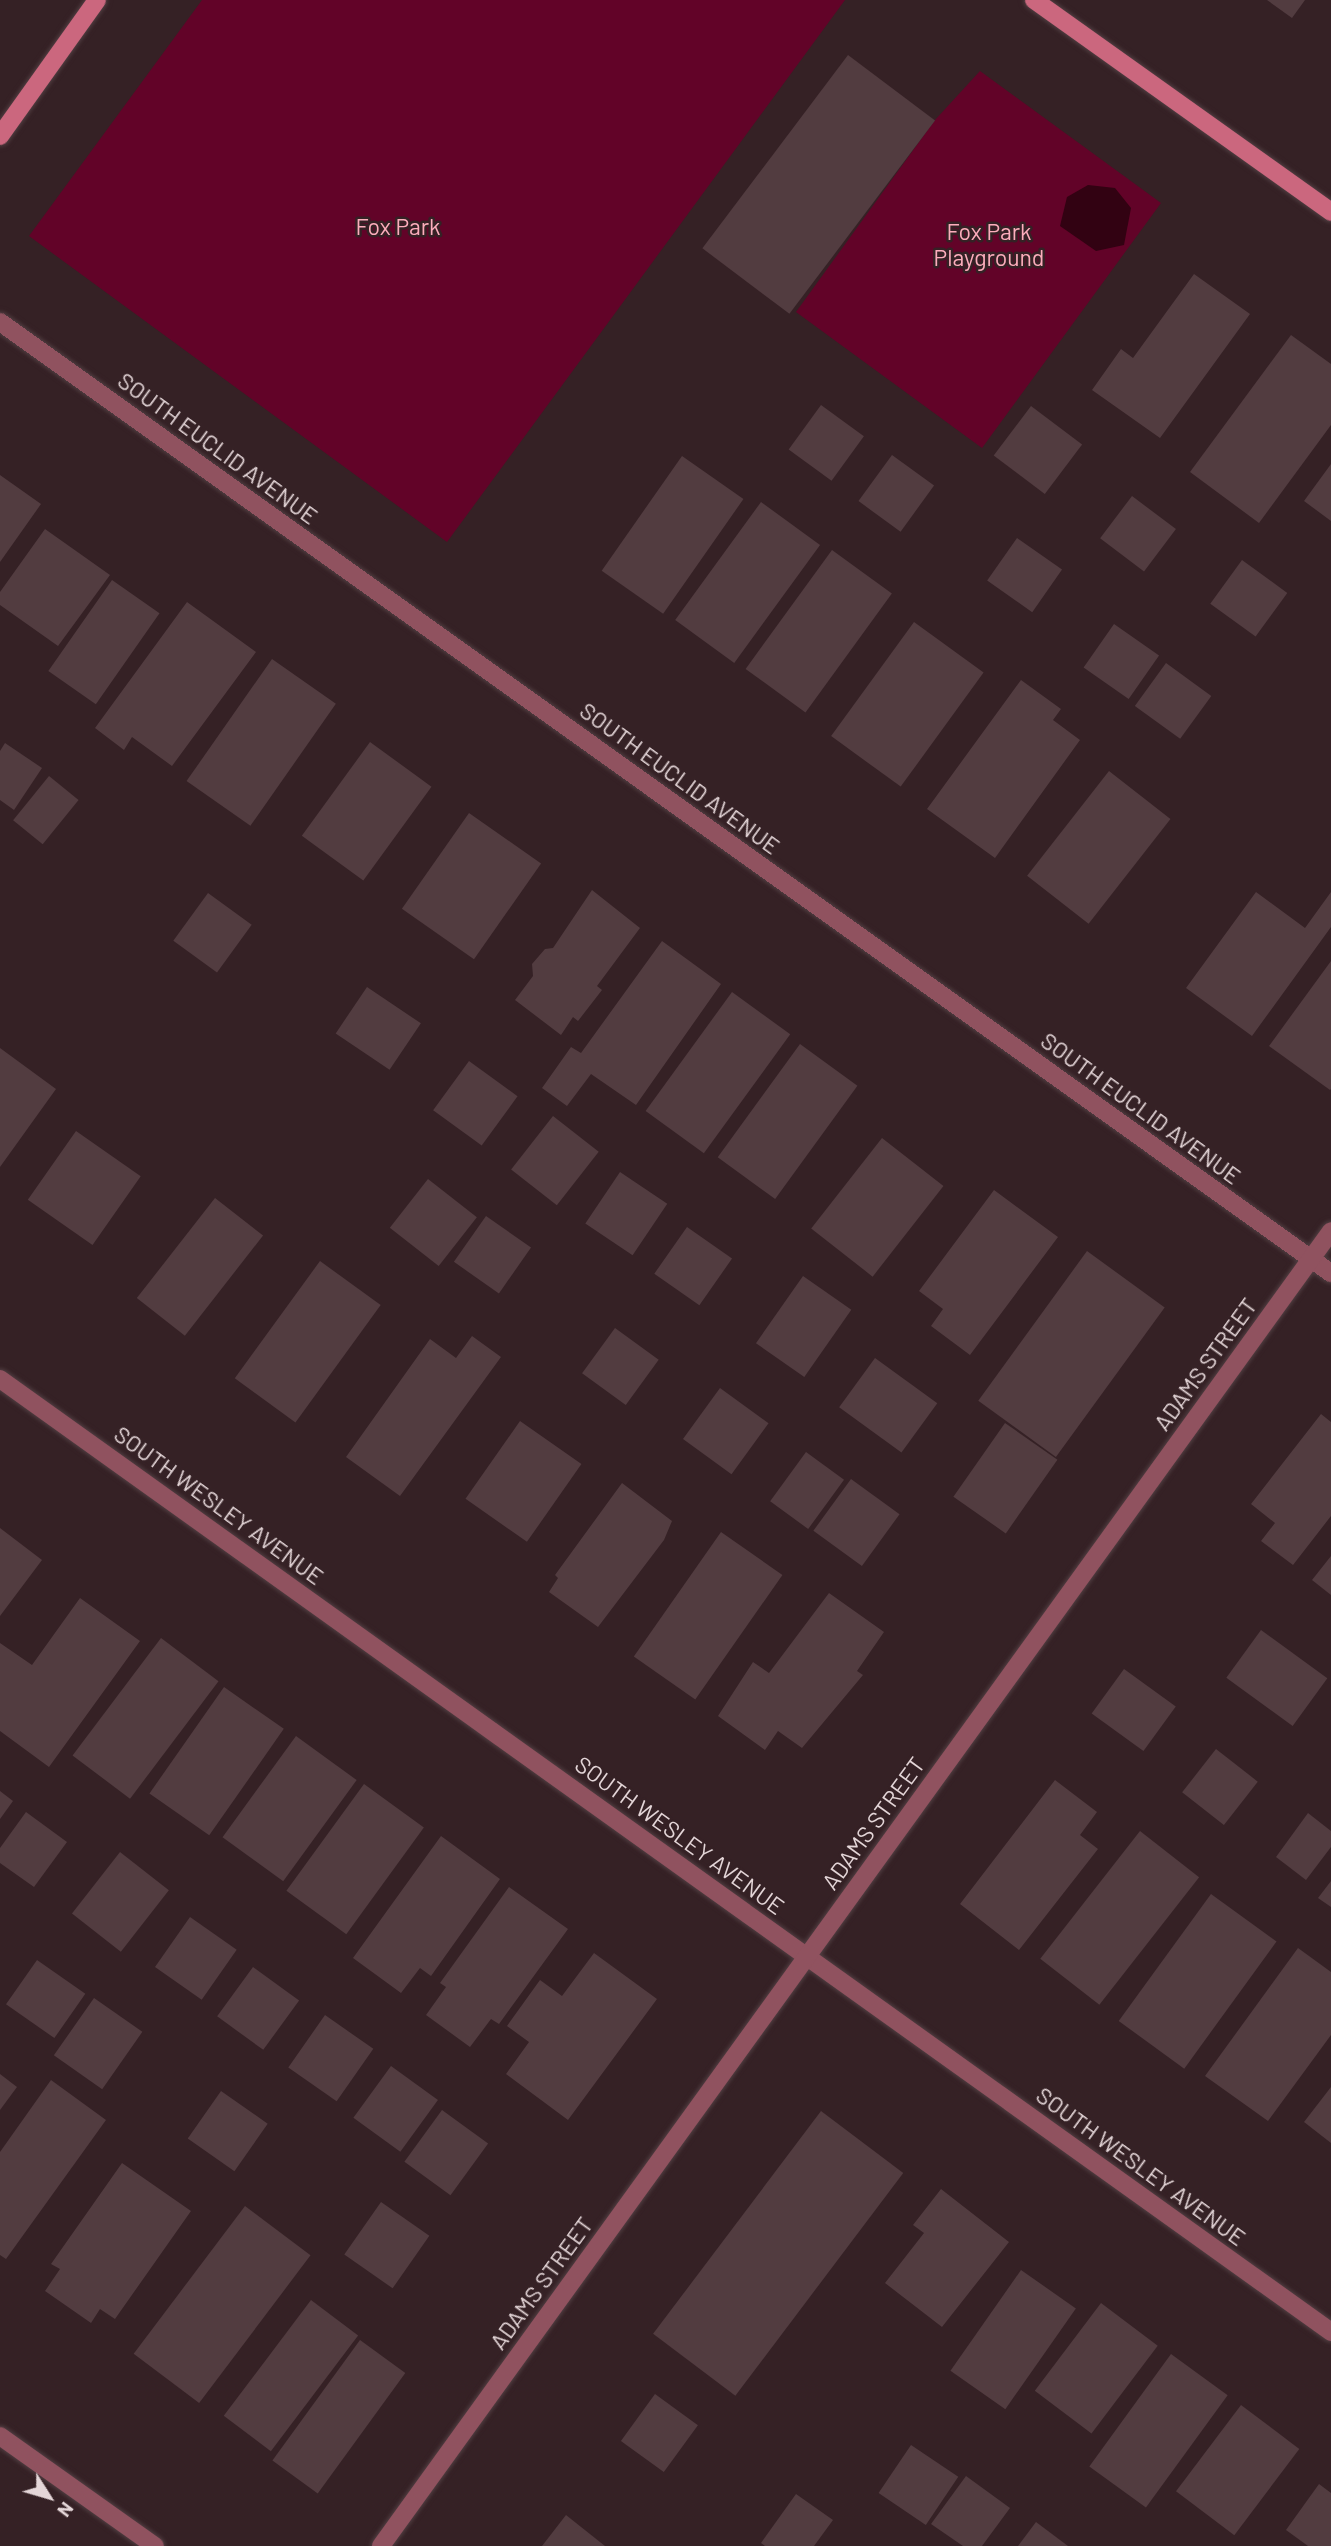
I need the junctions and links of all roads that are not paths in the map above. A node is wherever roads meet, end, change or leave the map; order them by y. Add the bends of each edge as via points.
1 (97, 0) edge
2 (1034, 0) edge
3 (0, 136) edge
4 (1331, 212) edge
5 (0, 322) edge
6 (1331, 1231) edge
7 (1311, 1259) junction
8 (1331, 1273) edge
9 (0, 1379) edge
10 (807, 1957) junction
11 (1331, 2332) edge
12 (0, 2436) edge
13 (155, 2546) edge
14 (381, 2546) edge

1 - 3 street
2 - 4 street
5 - 7 street, SOUTH EUCLID AVENUE
6 - 7 street, ADAMS STREET
7 - 8 street, SOUTH EUCLID AVENUE
7 - 10 street, ADAMS STREET
9 - 10 street, SOUTH WESLEY AVENUE
10 - 11 street, SOUTH WESLEY AVENUE
10 - 14 street, ADAMS STREET
12 - 13 street

